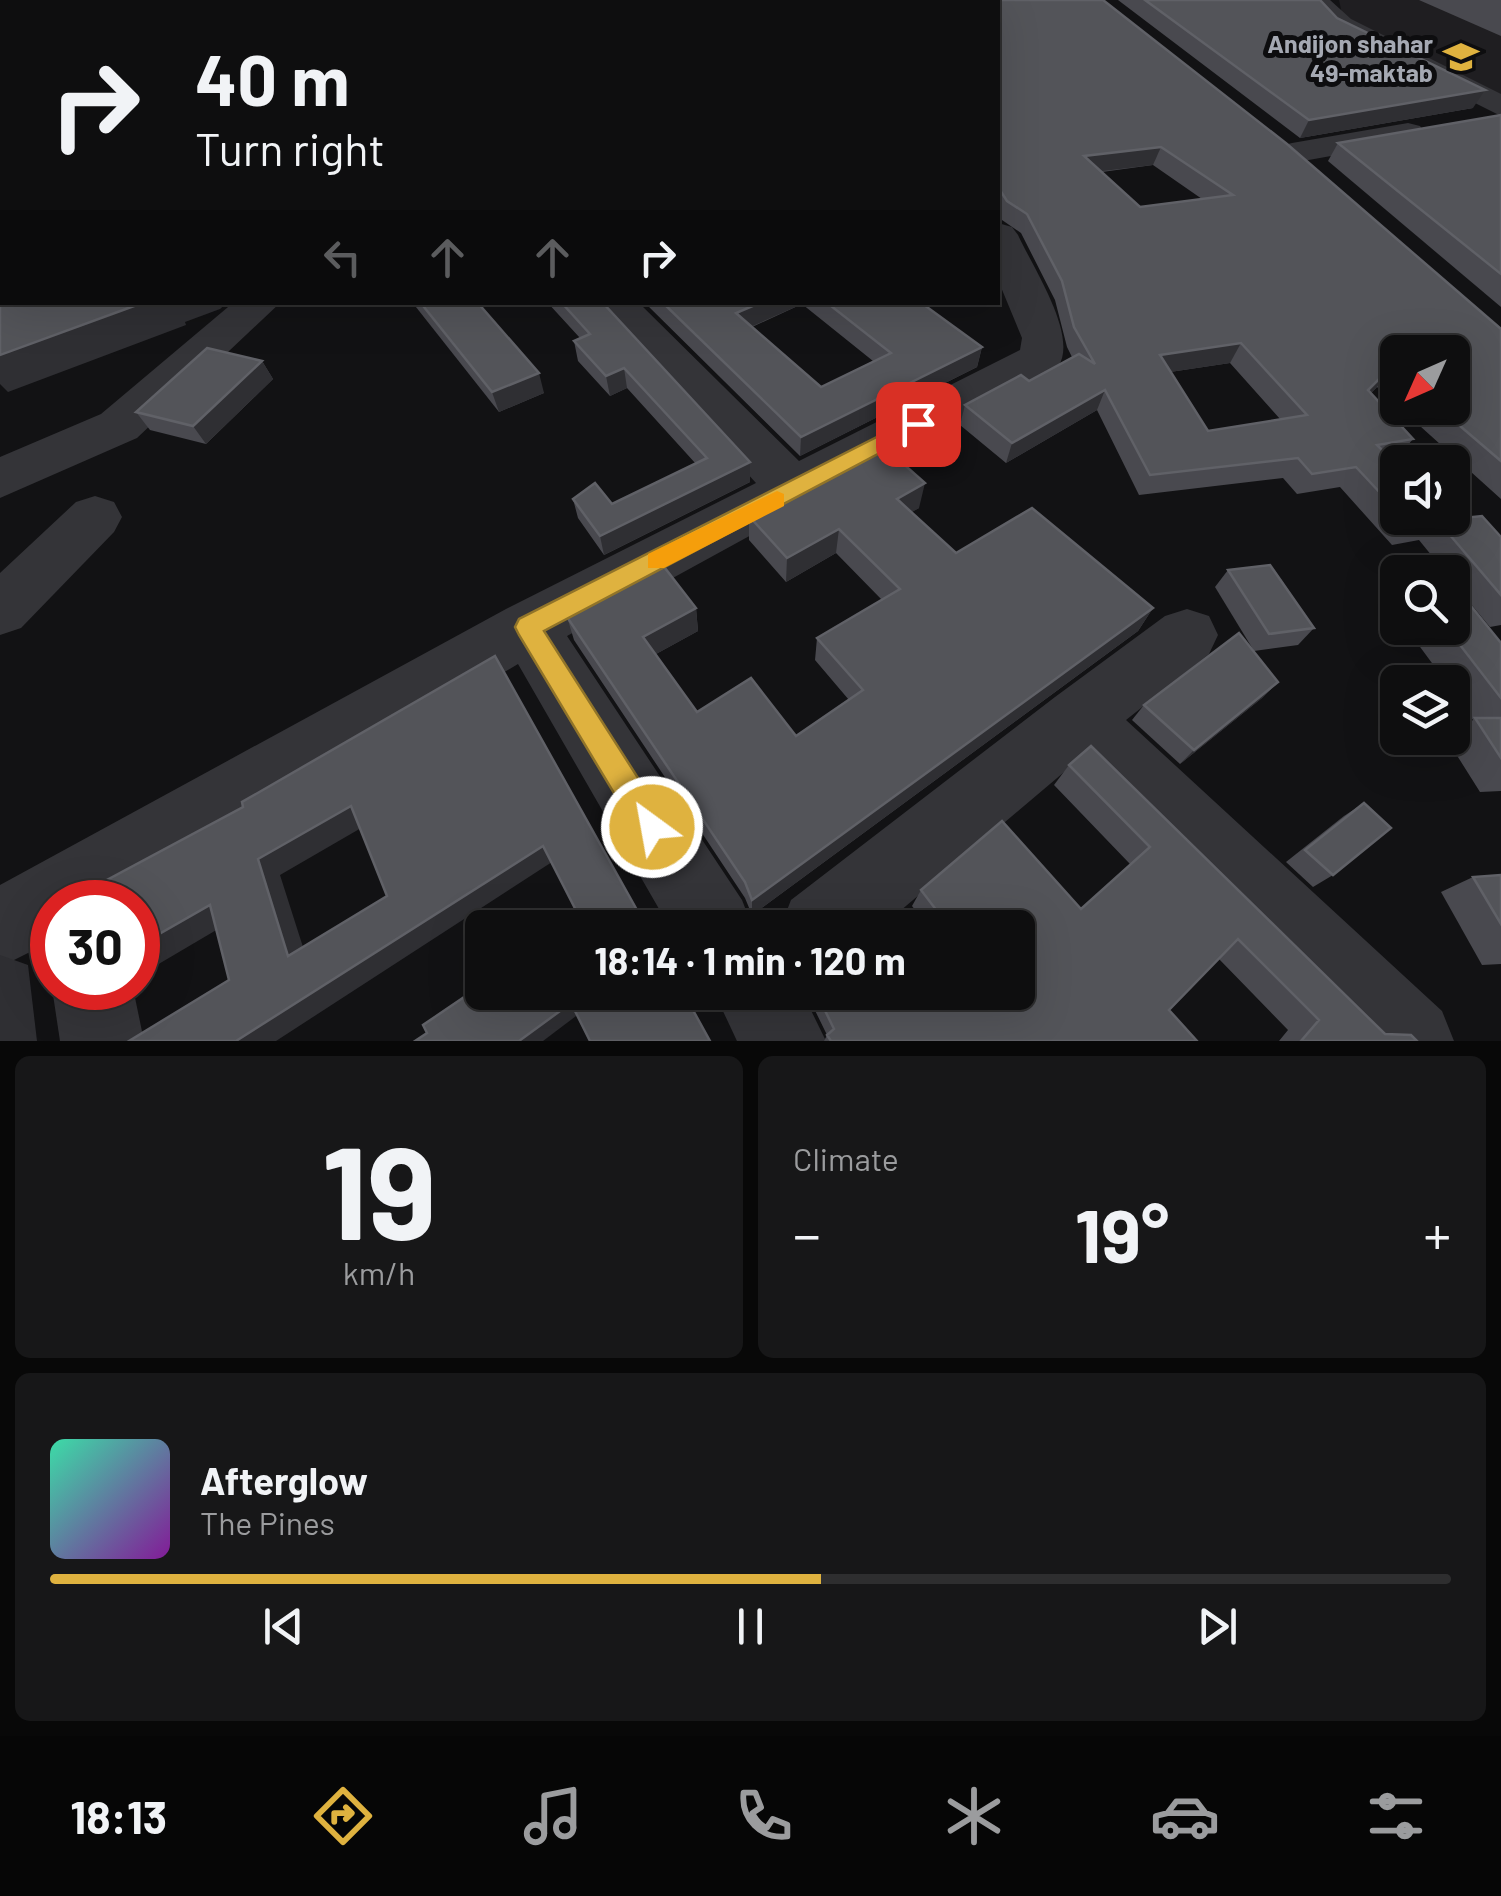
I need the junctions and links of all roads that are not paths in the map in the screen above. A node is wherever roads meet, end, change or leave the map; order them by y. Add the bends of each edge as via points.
1 (1315, 0) edge
2 (1501, 106) edge
3 (1501, 117) edge
4 (1262, 129) edge
5 (1292, 152) junction
6 (1322, 179) edge
7 (1000, 243) edge
8 (1014, 302) edge
9 (257, 305) edge
10 (616, 305) edge
11 (0, 479) edge
12 (795, 490) junction
13 (95, 518) dead end
14 (0, 610) edge
15 (528, 627) junction
16 (1187, 635) dead end
17 (1078, 719) junction
18 (99, 880) edge
19 (703, 910) edge
20 (841, 910) edge
21 (30, 914) edge
22 (0, 928) edge
23 (97, 1010) edge
24 (765, 1010) edge
25 (102, 1041) edge
26 (784, 1041) edge
27 (1412, 1041) edge

1 - 2 street via 1341,25
3 - 5 street
4 - 5 street
5 - 6 street
7 - 8 street
8 - 12 street via 1044,338 1042,357
9 - 11 street via 120,426
10 - 12 street
12 - 15 street
13 - 14 street
15 - 18 street
15 - 19 street
16 - 17 street
17 - 20 street
17 - 27 street
21 - 22 street
23 - 25 street
24 - 26 street

